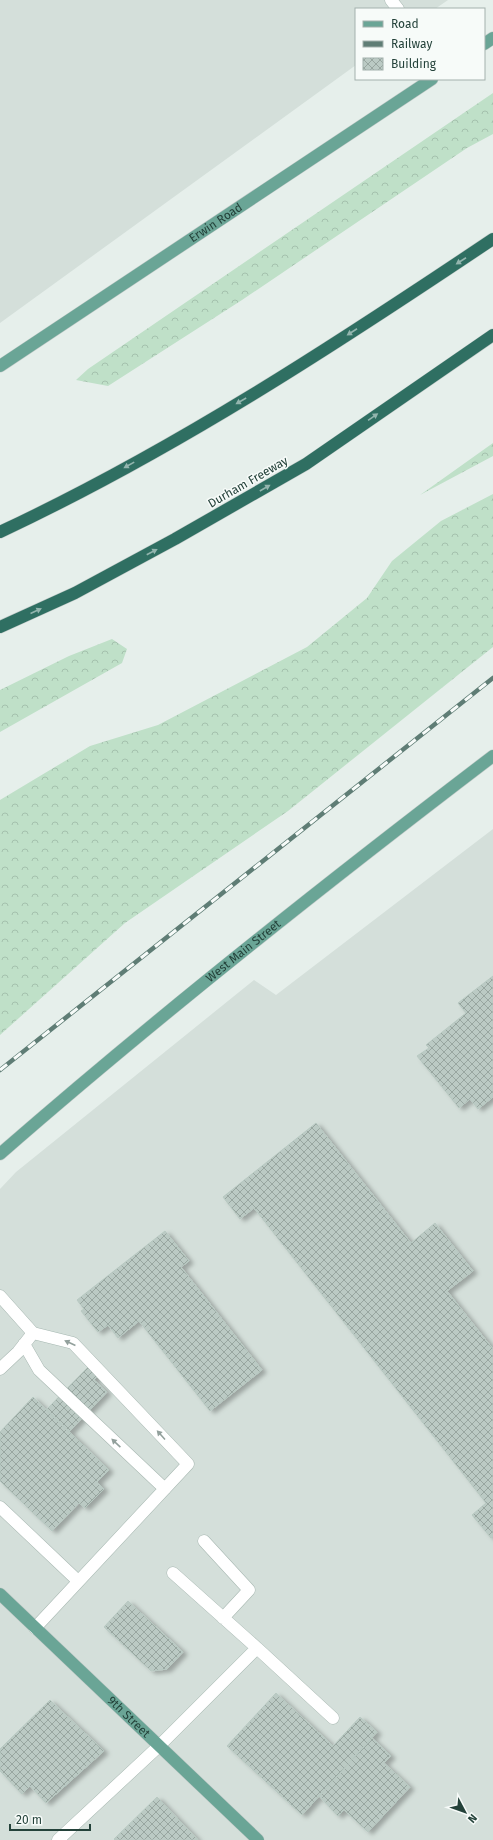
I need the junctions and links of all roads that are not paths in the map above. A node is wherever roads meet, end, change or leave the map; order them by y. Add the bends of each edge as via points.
1 (390, 0) edge
2 (397, 8) edge
3 (430, 80) edge
4 (493, 239) edge
5 (493, 335) edge
6 (0, 366) edge
7 (0, 532) edge
8 (0, 627) edge
9 (493, 756) edge
10 (0, 1154) edge
11 (0, 1296) edge
12 (33, 1332) junction
13 (24, 1344) junction
14 (0, 1369) edge
15 (165, 1489) junction
16 (0, 1508) edge
17 (204, 1541) dead end
18 (173, 1572) dead end
19 (78, 1581) junction
20 (0, 1594) edge
21 (223, 1618) junction
22 (35, 1628) junction
23 (257, 1648) junction
24 (333, 1718) dead end
25 (159, 1746) junction
26 (58, 1840) edge
27 (258, 1840) edge

1 - 2 street
3 - 6 main road, Erwin Road
4 -> 7 highway via 253,394 124,468
8 -> 5 highway, Durham Freeway via 75,593 306,464
9 - 10 main road, West Main Street via 261,937 89,1076
11 - 12 street
12 - 13 street
15 -> 12 street via 188,1464 73,1343
13 - 14 street
15 -> 13 street via 39,1370
15 - 19 street
16 - 19 street
17 - 21 street via 249,1590
18 - 21 street
19 - 22 street
20 - 22 main road, 9th Street
21 - 23 street
22 - 25 main road, 9th Street
23 - 24 street
23 - 25 street
25 - 26 street
25 - 27 main road, 9th Street

